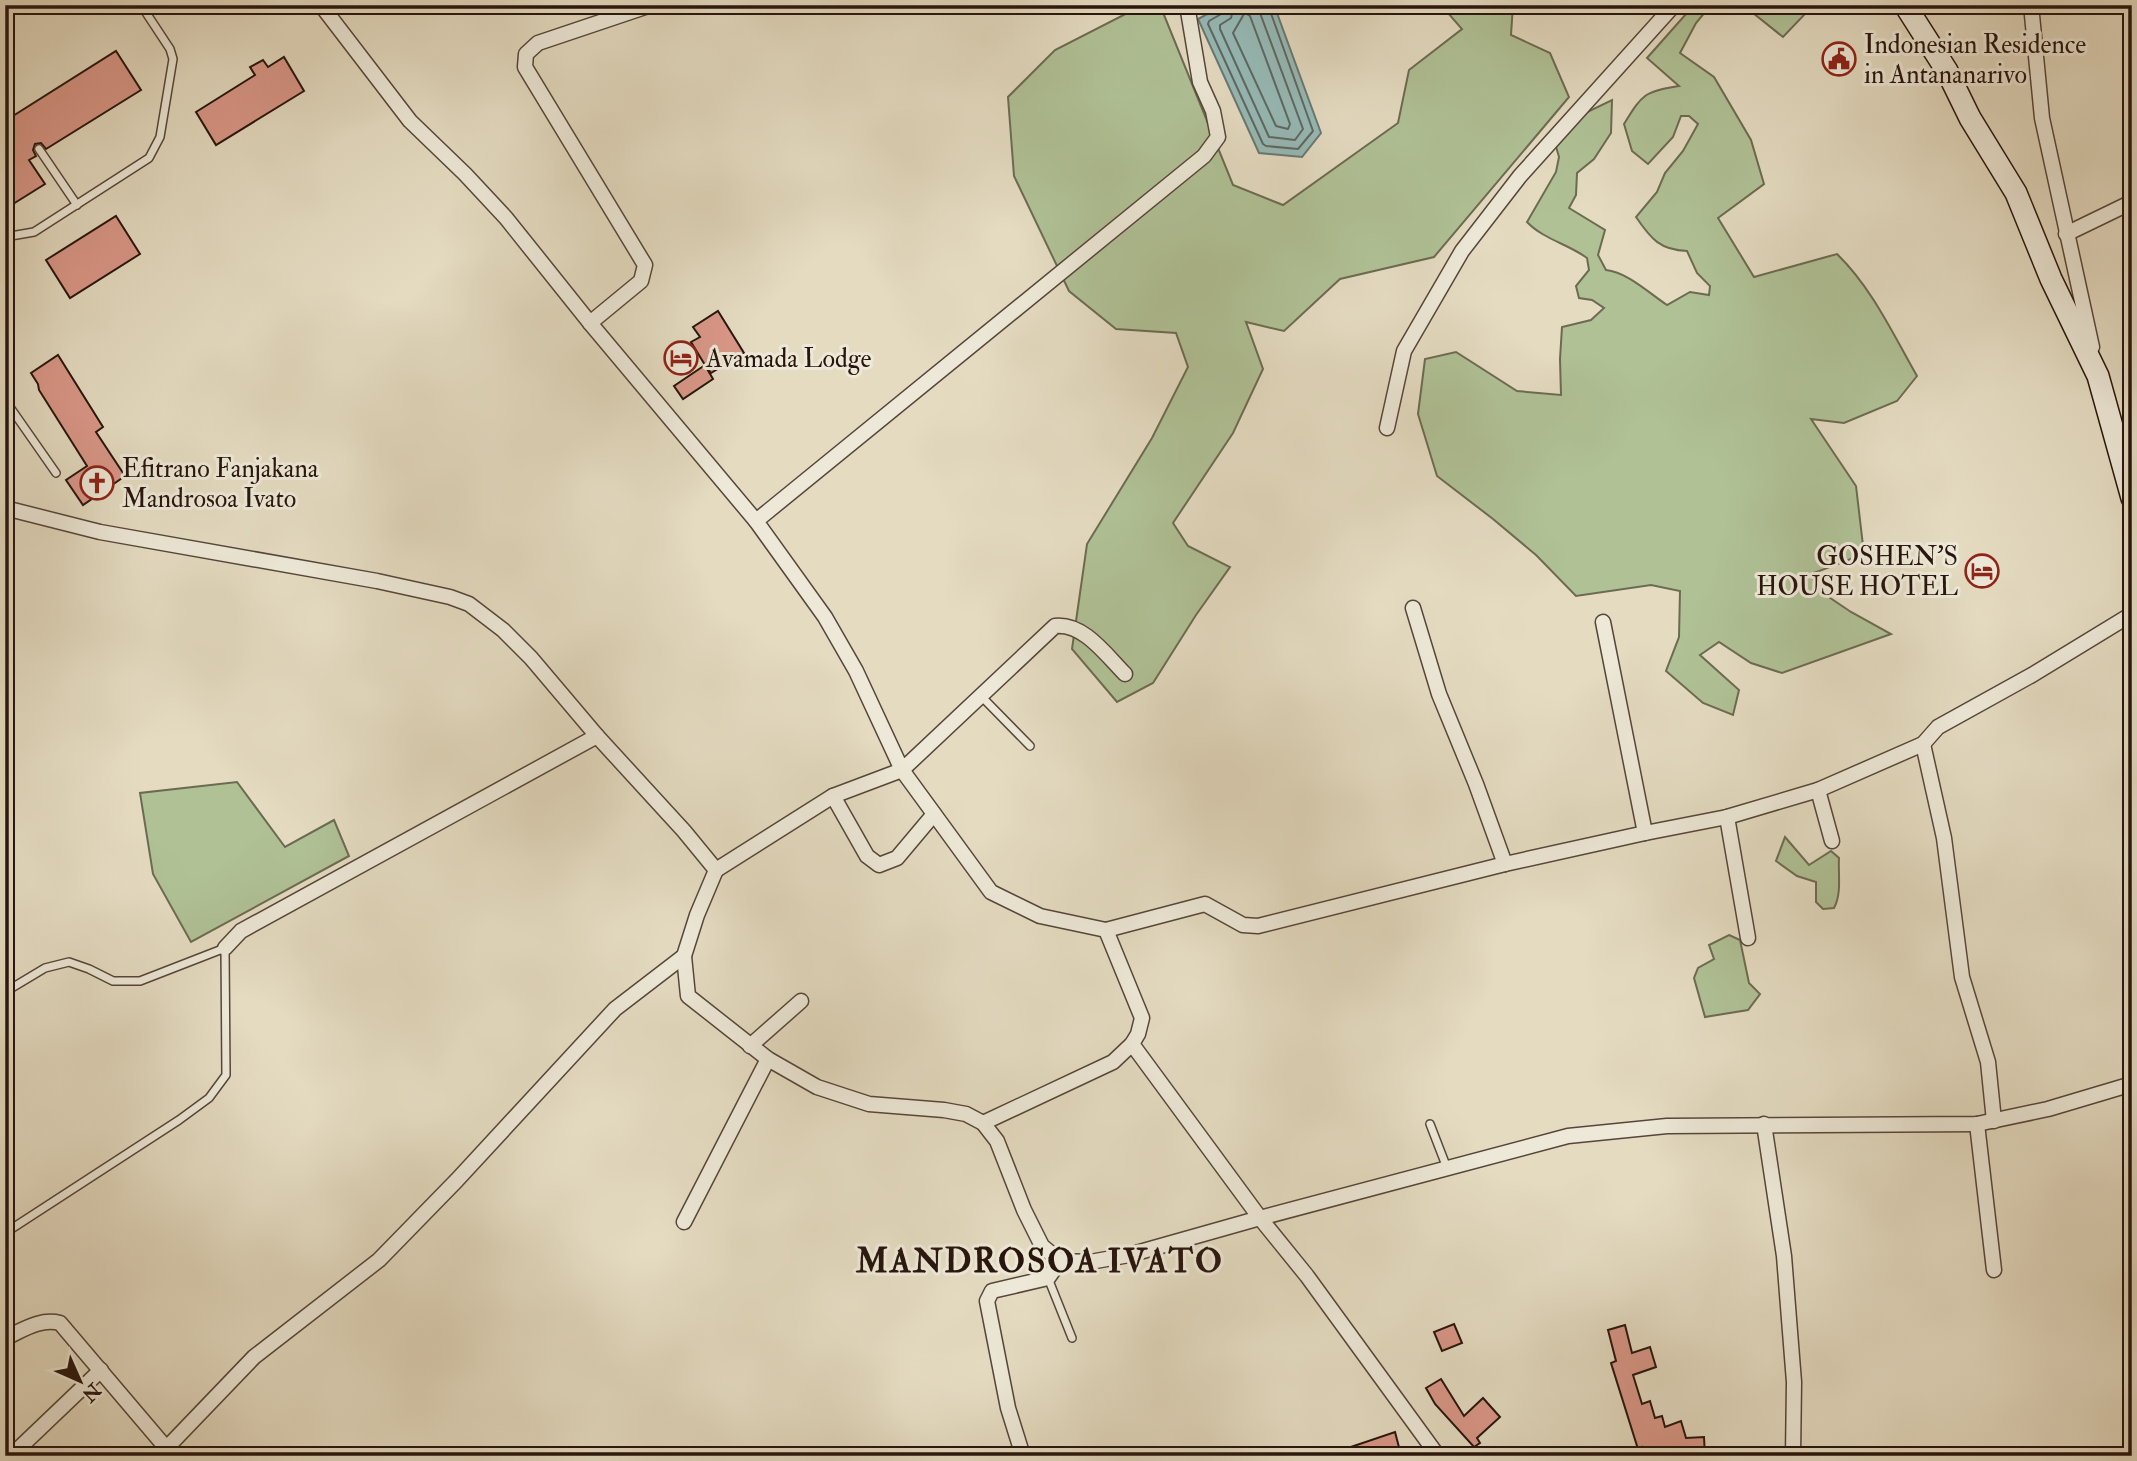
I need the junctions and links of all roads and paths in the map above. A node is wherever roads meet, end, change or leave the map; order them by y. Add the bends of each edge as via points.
1 (141, 5) edge
2 (321, 5) edge
3 (651, 5) edge
4 (1187, 5) edge
5 (1674, 5) edge
6 (1905, 5) edge
7 (2031, 5) edge
8 (39, 149) dead end
9 (2132, 202) edge
10 (76, 205) junction
11 (2066, 234) junction
12 (5, 237) edge
13 (590, 323) junction
14 (2098, 376) junction
15 (5, 400) edge
16 (1387, 428) dead end
17 (56, 473) dead end
18 (2132, 498) edge
19 (5, 508) edge
20 (756, 521) junction
21 (1413, 608) dead end
22 (2132, 614) edge
23 (1603, 622) dead end
24 (1125, 674) dead end
25 (981, 696) junction
26 (597, 736) junction
27 (1923, 744) junction
28 (1030, 746) dead end
29 (902, 770) junction
30 (1818, 790) junction
31 (832, 796) junction
32 (934, 814) junction
33 (1727, 817) junction
34 (1645, 833) junction
35 (1832, 841) dead end
36 (1505, 864) junction
37 (716, 870) junction
38 (1106, 930) junction
39 (1748, 938) dead end
40 (225, 948) junction
41 (684, 956) junction
42 (5, 992) edge
43 (801, 1001) dead end
44 (1132, 1044) junction
45 (750, 1045) junction
46 (768, 1059) junction
47 (2132, 1084) edge
48 (1994, 1121) junction
49 (983, 1123) junction
50 (1430, 1124) dead end
51 (1764, 1124) junction
52 (1977, 1124) junction
53 (1447, 1168) junction
54 (1260, 1218) junction
55 (684, 1222) dead end
56 (5, 1233) edge
57 (1060, 1261) junction
58 (1994, 1270) dead end
59 (1048, 1278) junction
60 (5, 1338) edge
61 (1072, 1338) dead end
62 (101, 1370) junction
63 (166, 1453) edge
64 (10, 1456) edge
65 (1023, 1456) edge
66 (1438, 1456) edge
67 (1793, 1456) edge

1 - 10 lane via 173,60 160,136 149,158
2 - 13 street via 410,121 506,218
3 - 13 street via 538,43 526,54 525,67 645,265 641,281
4 - 20 street via 1200,82 1218,136 1204,156
5 - 16 street via 1520,176 1462,251 1404,351
6 - 14 main road via 2016,193
7 - 11 street via 2042,118
8 - 10 lane
9 - 11 street
10 - 12 lane via 34,232
11 - 14 street
13 - 20 street
14 - 18 main road
15 - 17 lane
19 - 26 street via 100,532 377,581 469,604 503,630
20 - 29 street via 825,617
21 - 36 street via 1438,694
22 - 27 street via 1938,727
23 - 34 street
24 - 25 street via 1083,633 1055,626
25 - 28 lane
25 - 29 street
26 - 37 street
26 - 40 street via 241,931
27 - 30 street
27 - 48 street via 1944,838 1962,977 1988,1062
29 - 31 street
29 - 32 street
30 - 33 street
30 - 35 street
31 - 32 street via 867,856 878,865 897,858
31 - 37 street
32 - 38 street via 991,892 1040,916
33 - 34 street
33 - 39 street
34 - 36 street
36 - 38 street via 1258,926 1243,925 1205,904
37 - 41 street
38 - 44 street via 1142,1018
40 - 42 lane via 140,981 113,981 69,962 45,968
40 - 56 lane via 226,1075 209,1098
41 - 45 street via 688,996
41 - 63 street via 615,1009 379,1260 254,1357
43 - 45 street
44 - 49 street via 1113,1062
44 - 54 street
45 - 46 street
46 - 49 street via 817,1087 869,1104 944,1110
46 - 55 street
47 - 48 street
48 - 52 street
49 - 57 street via 998,1141 1042,1246
50 - 53 lane
51 - 52 street
51 - 53 street via 1667,1126 1569,1136
51 - 67 street via 1785,1270 1794,1382
52 - 58 street
53 - 54 street
54 - 57 street via 1129,1255 1090,1262
54 - 66 street
57 - 59 street
59 - 61 lane
59 - 65 street via 992,1291 987,1301 1008,1408
60 - 62 street via 49,1321 60,1323
62 - 63 street
62 - 64 street

